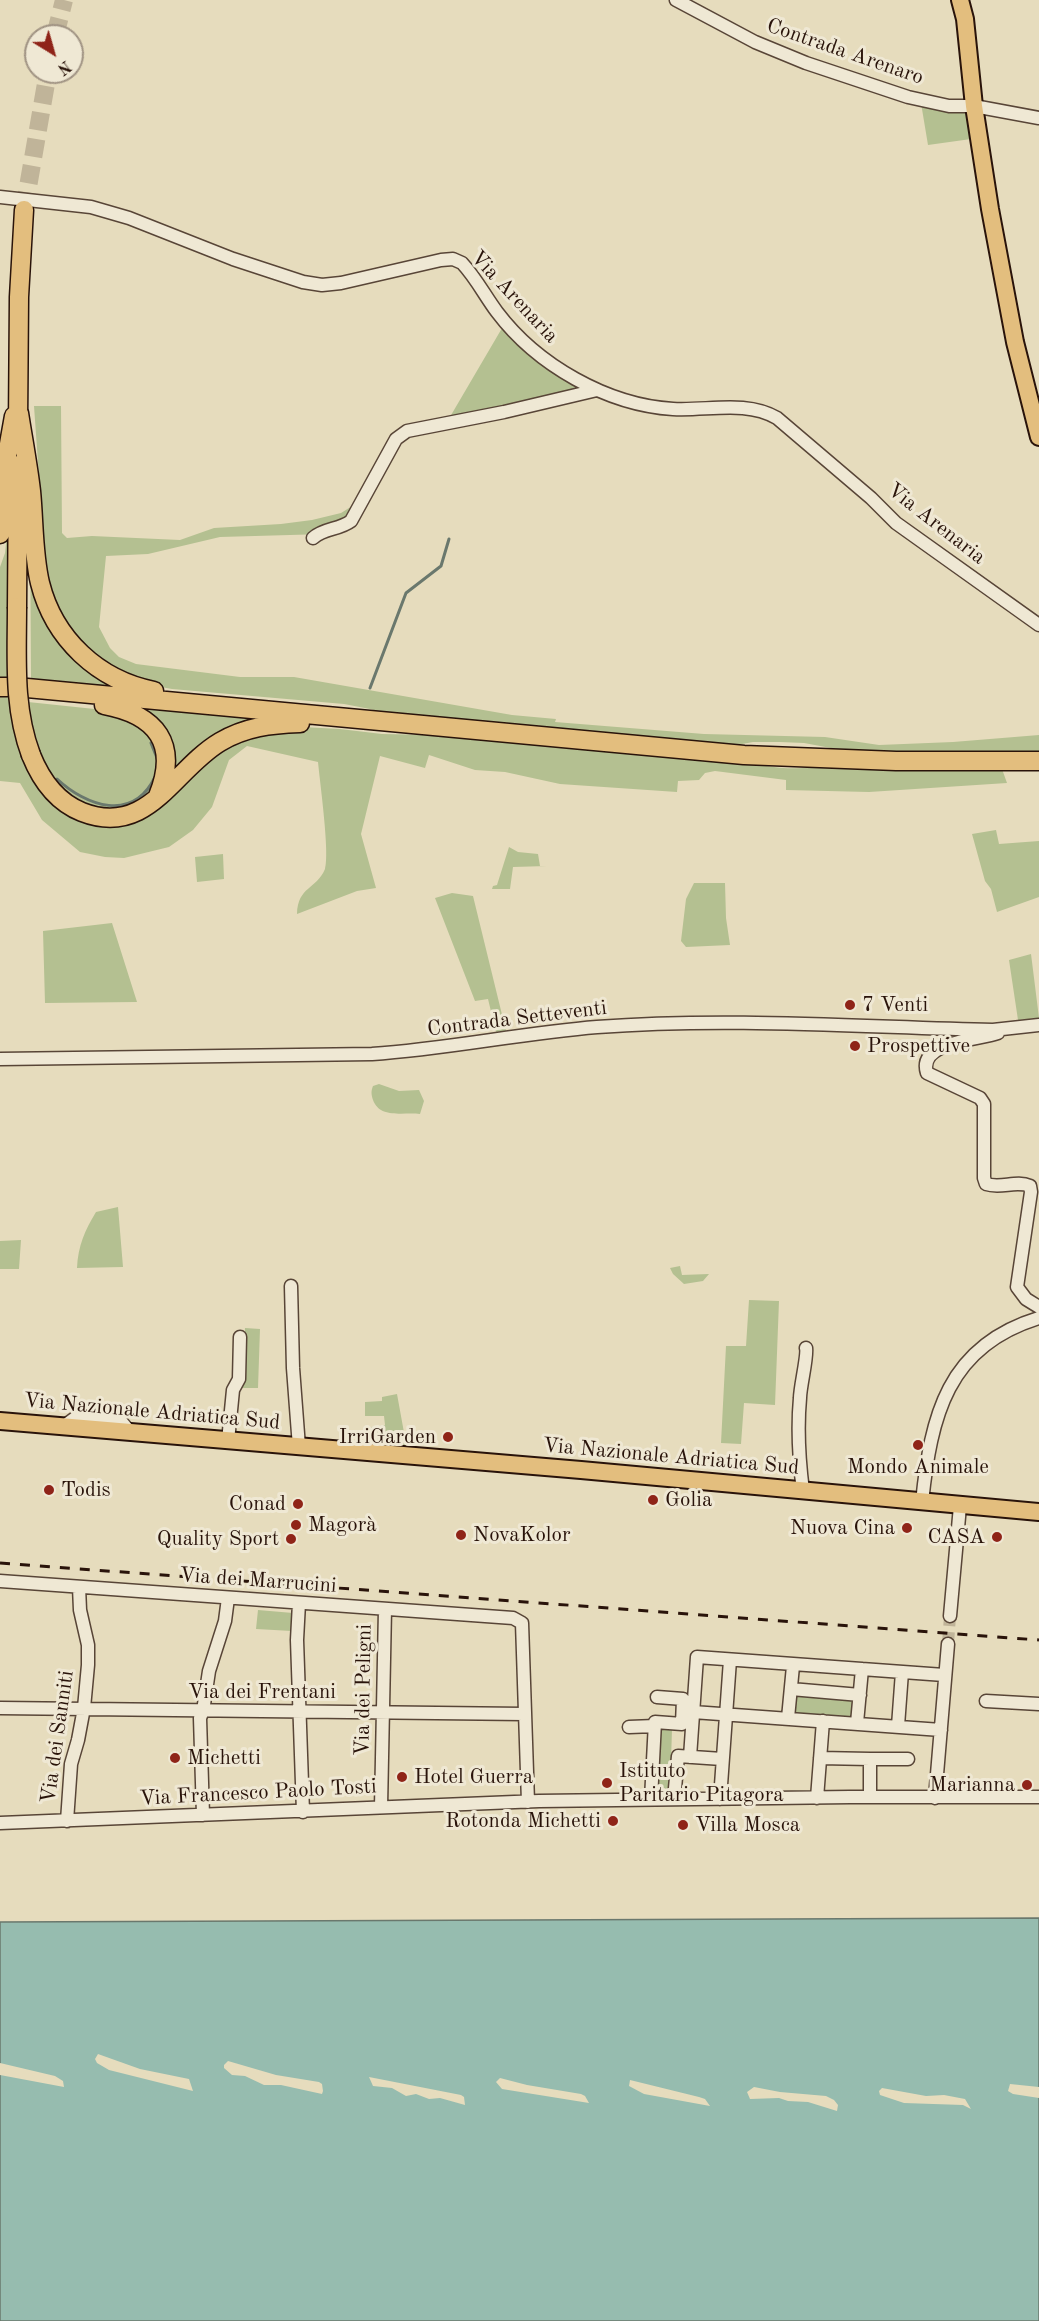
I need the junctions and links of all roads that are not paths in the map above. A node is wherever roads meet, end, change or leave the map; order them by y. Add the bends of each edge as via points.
1 (676, 0) edge
2 (960, 0) edge
3 (974, 106) junction
4 (1039, 118) edge
5 (0, 197) edge
6 (24, 210) tunnel mouth
7 (597, 390) junction
8 (19, 391) junction
9 (18, 413) junction
10 (1039, 437) edge
11 (0, 534) edge
12 (313, 538) dead end
13 (1039, 625) edge
14 (249, 709) junction
15 (361, 720) junction
16 (1039, 761) edge
17 (157, 797) junction
18 (1039, 1025) edge
19 (1008, 1028) junction
20 (0, 1059) edge
21 (291, 1286) dead end
22 (1039, 1306) edge
23 (1039, 1318) edge
24 (240, 1337) dead end
25 (806, 1348) dead end
26 (0, 1421) edge
27 (228, 1441) junction
28 (300, 1448) junction
29 (803, 1491) junction
30 (922, 1502) junction
31 (960, 1506) junction
32 (1039, 1512) edge
33 (0, 1581) edge
34 (79, 1587) junction
35 (228, 1598) junction
36 (299, 1603) junction
37 (385, 1609) junction
38 (950, 1616) tunnel mouth
39 (948, 1644) tunnel mouth
40 (730, 1660) junction
41 (793, 1666) junction
42 (862, 1669) junction
43 (902, 1672) junction
44 (944, 1675) junction
45 (791, 1689) junction
46 (860, 1695) junction
47 (657, 1697) dead end
48 (986, 1701) dead end
49 (1039, 1704) edge
50 (0, 1708) edge
51 (84, 1708) junction
52 (203, 1711) junction
53 (300, 1711) junction
54 (693, 1712) junction
55 (384, 1713) junction
56 (524, 1714) junction
57 (726, 1715) junction
58 (788, 1718) junction
59 (823, 1721) junction
60 (857, 1723) junction
61 (655, 1726) junction
62 (898, 1726) junction
63 (629, 1727) dead end
64 (941, 1730) junction
65 (690, 1757) junction
66 (722, 1758) junction
67 (820, 1758) junction
68 (870, 1759) junction
69 (908, 1759) dead end
70 (870, 1797) junction
71 (817, 1798) junction
72 (935, 1798) junction
73 (1039, 1798) edge
74 (651, 1799) junction
75 (674, 1799) junction
76 (720, 1799) junction
77 (524, 1802) junction
78 (381, 1807) junction
79 (303, 1812) junction
80 (203, 1815) junction
81 (67, 1821) junction
82 (0, 1823) edge

1 - 3 street, Contrada Arenaro via 754,42 806,63 908,97 949,106
2 - 3 main road
3 - 4 street, Contrada Arenaro
3 - 10 main road via 1015,342
5 - 7 street, Via Arenaria via 91,207 233,259 322,285 453,259 470,272 497,313 531,348
6 - 8 highway
7 - 12 street via 407,431 396,439 351,521 319,532
7 - 13 street, Via Arenaria via 672,409 764,410 896,523
8 - 9 highway
8 - 11 highway via 6,461
9 - 14 highway via 40,580 63,633 97,668 125,683
9 - 17 highway, bridge via 17,694 31,755 42,778 57,796 87,814 110,818 129,815
14 - 15 highway
14 - 17 highway via 27,690 37,698 115,707 145,721 159,735 166,754 165,775
15 - 16 highway via 744,755 886,761
15 - 17 highway via 270,724 244,730 209,748
18 - 19 street, Contrada Setteventi
19 - 20 street, Contrada Setteventi via 698,1023 599,1027 372,1054
19 - 22 street via 986,1038 948,1044 936,1051 925,1068 927,1073 980,1098 984,1104 986,1184 1030,1186 1017,1287 1026,1299
21 - 28 street, Via Nazionale Adriatica Sud
23 - 30 street via 996,1337 978,1351 950,1385 938,1409
24 - 27 street via 239,1379 233,1390
25 - 29 street via 798,1449
26 - 27 main road, Via Nazionale Adriatica Sud
27 - 28 main road, Via Nazionale Adriatica Sud
28 - 29 main road, Via Nazionale Adriatica Sud
29 - 30 main road, Via Nazionale Adriatica Sud
30 - 31 main road, Via Nazionale Adriatica Sud
31 - 32 main road, Via Nazionale Adriatica Sud
31 - 38 street
33 - 34 street, Via dei Marrucini
34 - 35 street, Via dei Marrucini
34 - 51 street, Via dei Sanniti via 88,1645
35 - 36 street, Via dei Marrucini
35 - 52 street
36 - 37 street, Via dei Marrucini
36 - 53 street
37 - 55 street, Via dei Peligni
37 - 56 street, Via dei Marrucini via 513,1618 522,1623
39 - 44 street
40 - 41 street
40 - 54 street via 697,1657
40 - 57 street
41 - 42 street
41 - 45 street
42 - 43 street
42 - 46 street
43 - 44 street
43 - 62 street
44 - 64 street
45 - 46 street
45 - 58 street
46 - 60 street
47 - 61 street via 683,1699 682,1724 655,1722
48 - 49 street
50 - 51 street, Via dei Frentani
51 - 52 street, Via dei Frentani
51 - 81 street, Via dei Sanniti via 70,1764
52 - 53 street, Via dei Frentani
52 - 80 street
53 - 55 street, Via dei Frentani
53 - 79 street
54 - 57 street
54 - 65 street
55 - 56 street, Via dei Frentani
55 - 78 street, Via dei Peligni
56 - 77 street
57 - 58 street
57 - 66 street
58 - 59 street
59 - 60 street
59 - 67 street
60 - 62 street
61 - 63 street
61 - 74 street
62 - 64 street
64 - 72 street
65 - 66 street
65 - 75 street via 677,1757
66 - 76 street
67 - 68 street
67 - 71 street
68 - 69 street
68 - 70 street
70 - 71 street, Via Francesco Paolo Tosti
70 - 72 street, Via Francesco Paolo Tosti
71 - 76 street, Via Francesco Paolo Tosti
72 - 73 street, Via Francesco Paolo Tosti
74 - 75 street, Via Francesco Paolo Tosti
74 - 77 street, Via Francesco Paolo Tosti
75 - 76 street, Via Francesco Paolo Tosti
77 - 78 street, Via Francesco Paolo Tosti
78 - 79 street, Via Francesco Paolo Tosti
79 - 80 street, Via Francesco Paolo Tosti
80 - 81 street, Via Francesco Paolo Tosti
81 - 82 street, Via Francesco Paolo Tosti

